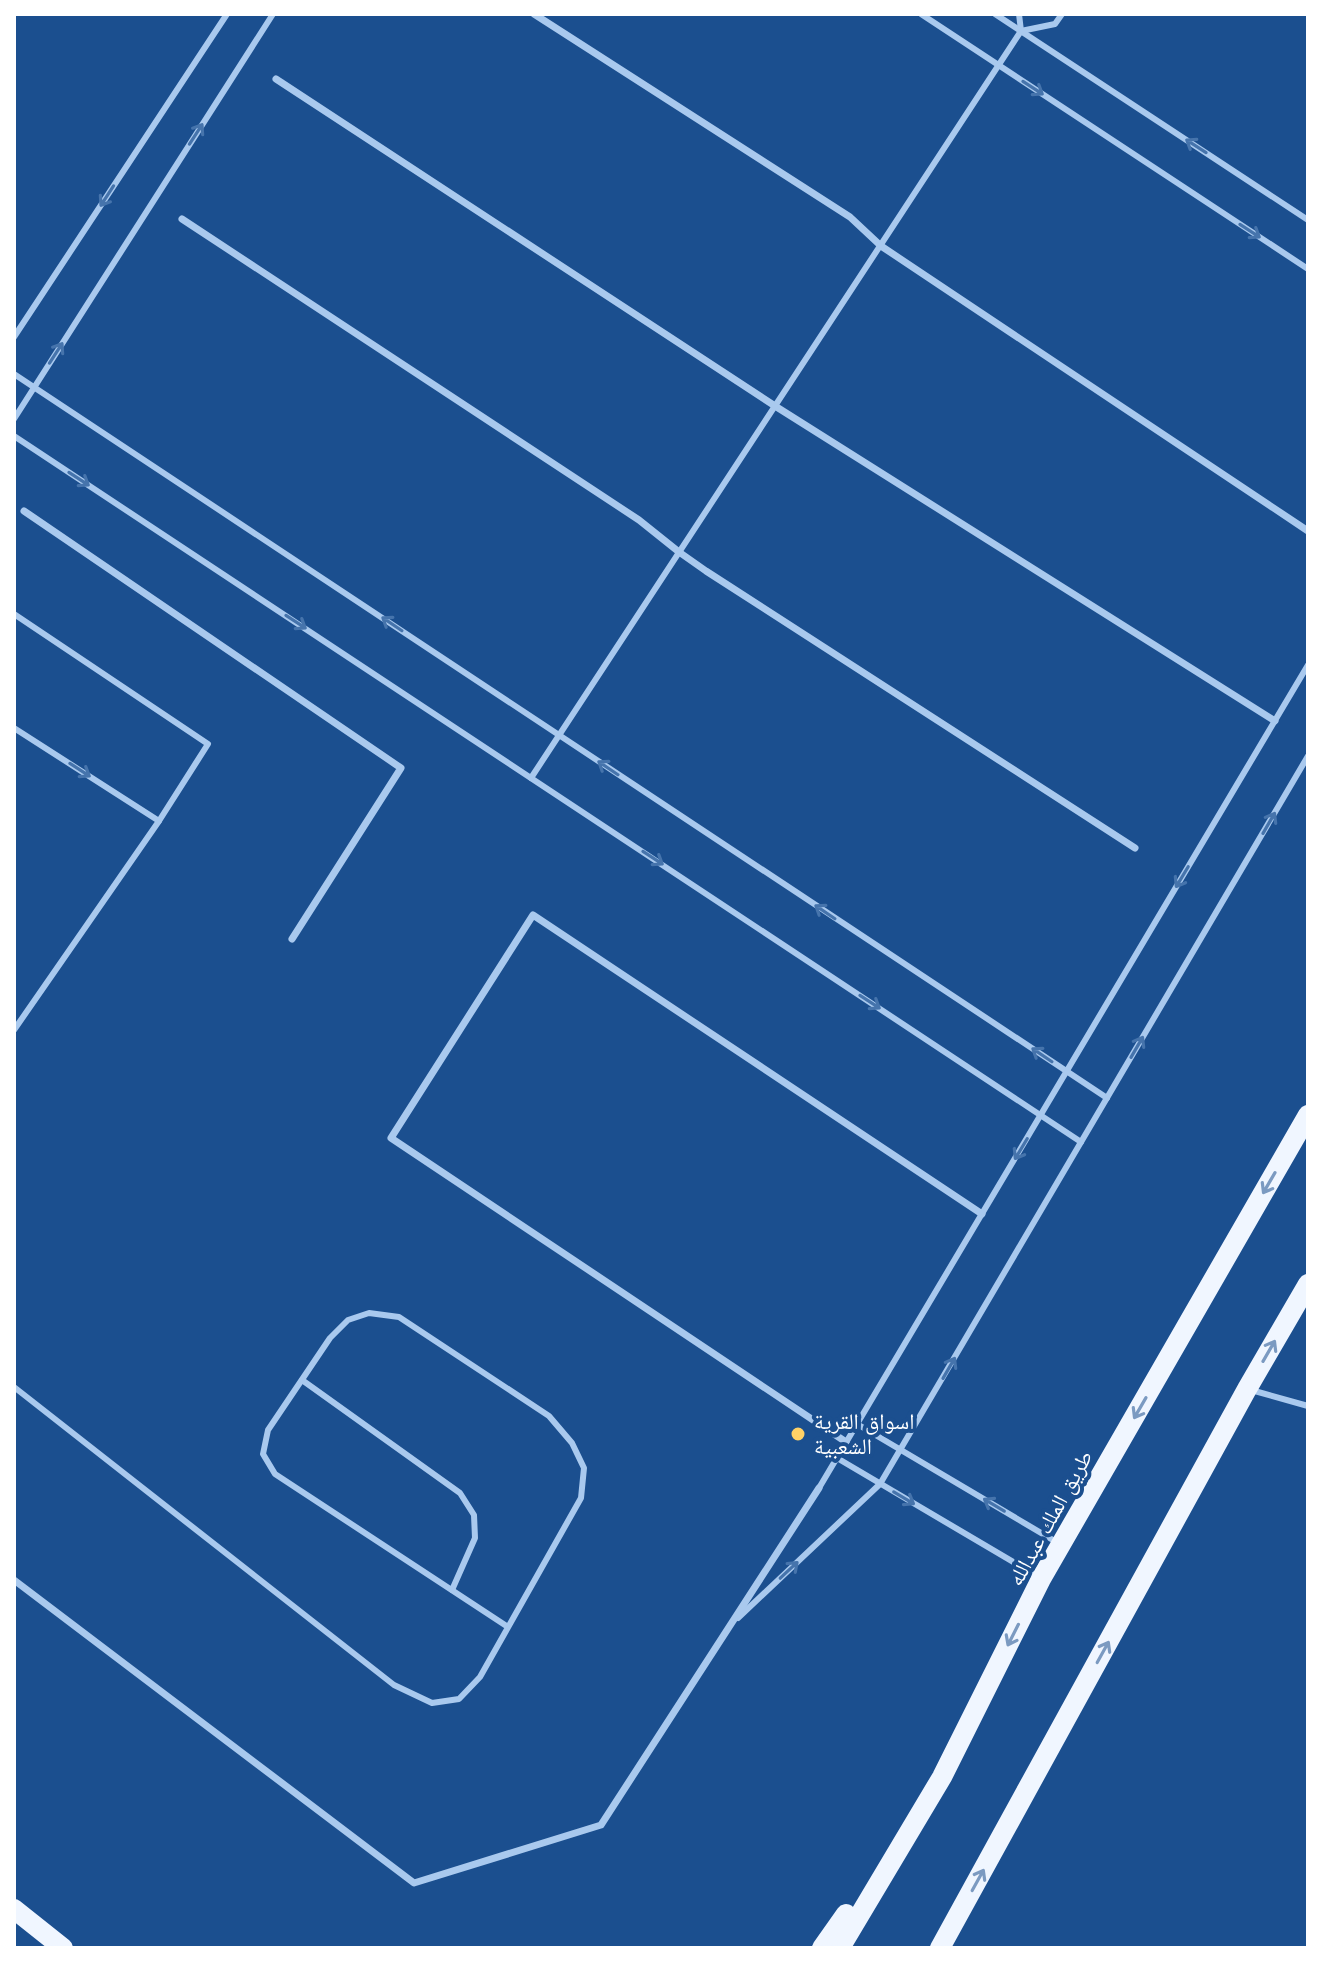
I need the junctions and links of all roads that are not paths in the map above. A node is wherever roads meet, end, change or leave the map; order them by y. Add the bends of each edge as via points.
1 (227, 14) edge
2 (273, 14) edge
3 (534, 14) edge
4 (921, 14) edge
5 (995, 14) edge
6 (1019, 14) edge
7 (1062, 14) edge
8 (1021, 31) junction
9 (999, 65) junction
10 (276, 79) dead end
11 (182, 219) dead end
12 (1308, 220) edge
13 (881, 246) junction
14 (1308, 269) edge
15 (14, 337) edge
16 (14, 374) edge
17 (34, 388) junction
18 (775, 406) junction
19 (14, 419) edge
20 (14, 436) edge
21 (24, 511) dead end
22 (1308, 531) edge
23 (679, 552) junction
24 (14, 614) edge
25 (1308, 665) edge
26 (1275, 721) junction
27 (14, 728) edge
28 (559, 735) junction
29 (1308, 756) edge
30 (531, 778) junction
31 (159, 821) junction
32 (1135, 848) dead end
33 (292, 939) dead end
34 (14, 1030) edge
35 (1067, 1072) junction
36 (1107, 1098) junction
37 (1041, 1115) junction
38 (1308, 1115) edge
39 (1081, 1142) junction
40 (982, 1214) junction
41 (1308, 1284) edge
42 (302, 1380) junction
43 (14, 1387) edge
44 (1247, 1389) junction
45 (1308, 1406) edge
46 (857, 1424) junction
47 (846, 1442) junction
48 (900, 1450) junction
49 (837, 1458) junction
50 (880, 1484) junction
51 (819, 1488) joint
52 (1061, 1545) junction
53 (1041, 1579) junction
54 (14, 1580) edge
55 (452, 1590) junction
56 (732, 1623) junction
57 (508, 1627) junction
58 (942, 1777) junction
59 (14, 1909) edge
60 (63, 1948) edge
61 (822, 1948) edge
62 (840, 1948) edge
63 (942, 1948) edge

1 -> 15 lane
17 -> 2 lane
3 - 13 street via 850,217
4 - 9 lane
5 - 8 lane
6 - 8 lane
7 - 8 lane via 1055,24
8 - 9 lane
12 -> 8 lane
9 - 13 lane
9 -> 14 lane
10 - 18 street
11 - 23 street via 639,520
13 - 18 lane
13 - 22 street
16 - 17 lane
17 - 19 lane
28 -> 17 lane
18 - 23 lane
18 - 26 street
20 -> 30 lane
21 - 33 street via 401,768
23 - 28 lane
23 - 32 street
24 - 31 lane via 208,744
25 - 26 lane
26 -> 35 lane
27 -> 31 lane
28 - 30 lane
35 -> 28 lane
36 -> 29 lane
30 -> 37 lane
31 - 34 lane
35 - 36 lane
35 - 37 lane
36 - 39 lane
37 - 39 lane
37 -> 40 lane
38 -> 52 main road, طريق الملك عبدالله
48 -> 39 lane
40 - 46 lane
40 - 47 street via 533,915 391,1138
44 -> 41 main road
42 - 55 lane via 460,1493 474,1515 475,1538
42 - 55 lane via 268,1430 263,1454 275,1474
42 - 57 lane via 348,1320 369,1313 399,1317 549,1416 572,1443 584,1468 581,1498
43 - 57 lane via 394,1685 432,1703 459,1699 480,1677
44 - 45 lane
63 -> 44 main road
46 - 47 lane
46 - 48 lane
47 - 49 lane
48 - 50 lane
52 -> 48 lane
49 - 50 lane
49 - 51 lane
50 -> 53 lane
56 -> 50 lane
51 - 56 street
52 - 53 main road, طريق الملك عبدالله
53 -> 58 main road, طريق الملك عبدالله
54 - 56 street via 414,1883 601,1825
55 - 57 lane
58 - 61 main road
58 - 62 main road, طريق الملك عبدالله
59 - 60 main road

